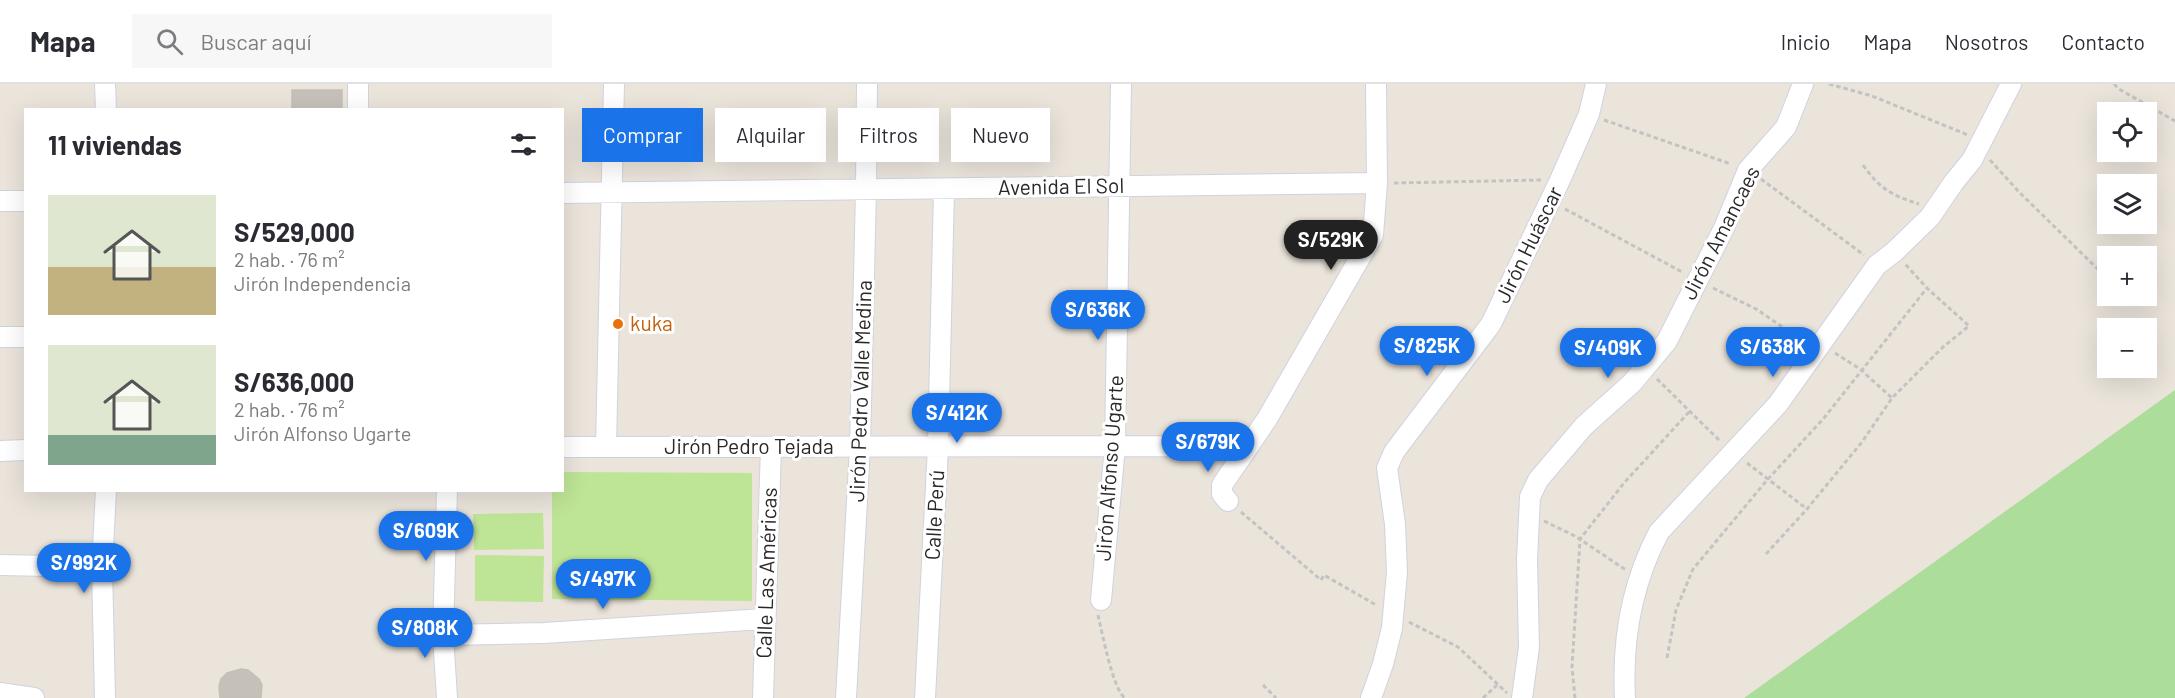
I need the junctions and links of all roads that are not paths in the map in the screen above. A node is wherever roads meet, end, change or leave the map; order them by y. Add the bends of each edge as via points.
1 (105, 84) edge
2 (358, 84) edge
3 (614, 84) edge
4 (867, 84) edge
5 (1121, 84) edge
6 (1376, 84) edge
7 (1596, 84) edge
8 (1803, 84) edge
9 (2011, 84) edge
10 (106, 108) edge
11 (358, 108) edge
12 (1377, 183) junction
13 (1120, 186) junction
14 (944, 189) junction
15 (866, 190) junction
16 (564, 193) edge
17 (612, 194) junction
18 (0, 201) edge
19 (24, 201) edge
20 (0, 337) edge
21 (24, 337) edge
22 (1116, 446) junction
23 (564, 447) edge
24 (606, 447) junction
25 (771, 447) junction
26 (860, 447) junction
27 (938, 447) junction
28 (1248, 447) junction
29 (24, 450) edge
30 (0, 451) edge
31 (106, 492) edge
32 (447, 492) edge
33 (1228, 501) dead end
34 (0, 565) edge
35 (102, 567) junction
36 (1101, 600) road end
37 (764, 619) junction
38 (443, 635) junction
39 (446, 689) edge
40 (0, 693) edge
41 (34, 698) edge
42 (105, 698) edge
43 (763, 698) edge
44 (846, 698) edge
45 (924, 698) edge
46 (1371, 698) edge
47 (1522, 698) edge
48 (1625, 698) edge

1 - 10 street
2 - 11 street
3 - 17 street
4 - 15 street, Jirón Pedro Valle Medina
5 - 13 street, Jirón Alfonso Ugarte
6 - 12 street
7 - 46 street, Jirón Huáscar via 1589,114 1491,324 1394,452 1387,468 1397,572 1392,628
8 - 47 street, Jirón Amancaes via 1786,127 1748,170 1724,228 1667,341 1632,383 1584,426 1538,480 1530,497 1529,647
9 - 48 street via 1972,160 1930,217 1877,264 1778,404 1659,532 1647,554 1627,628
12 - 13 street, Avenida El Sol
12 - 28 street via 1373,235
13 - 14 street, Avenida El Sol
13 - 22 street, Jirón Alfonso Ugarte
14 - 15 street, Avenida El Sol
14 - 27 street, Calle Perú
15 - 17 street, Avenida El Sol
15 - 26 street, Jirón Pedro Valle Medina
16 - 17 street, Avenida El Sol
17 - 24 street
18 - 19 street
20 - 21 street
22 - 27 street, Jirón Pedro Tejada
22 - 28 street, Jirón Pedro Tejada
22 - 36 street, Jirón Alfonso Ugarte
23 - 24 street, Jirón Pedro Tejada
24 - 25 street, Jirón Pedro Tejada
25 - 26 street, Jirón Pedro Tejada
25 - 37 street, Calle Las Américas
26 - 27 street, Jirón Pedro Tejada
26 - 44 street, Jirón Pedro Valle Medina
27 - 45 street, Calle Perú
28 - 33 street via 1222,485 1222,495
29 - 30 street
31 - 35 street
32 - 38 street
34 - 35 street
35 - 42 street
37 - 38 street via 544,633
37 - 43 street, Calle Las Américas
38 - 39 street
40 - 41 street

